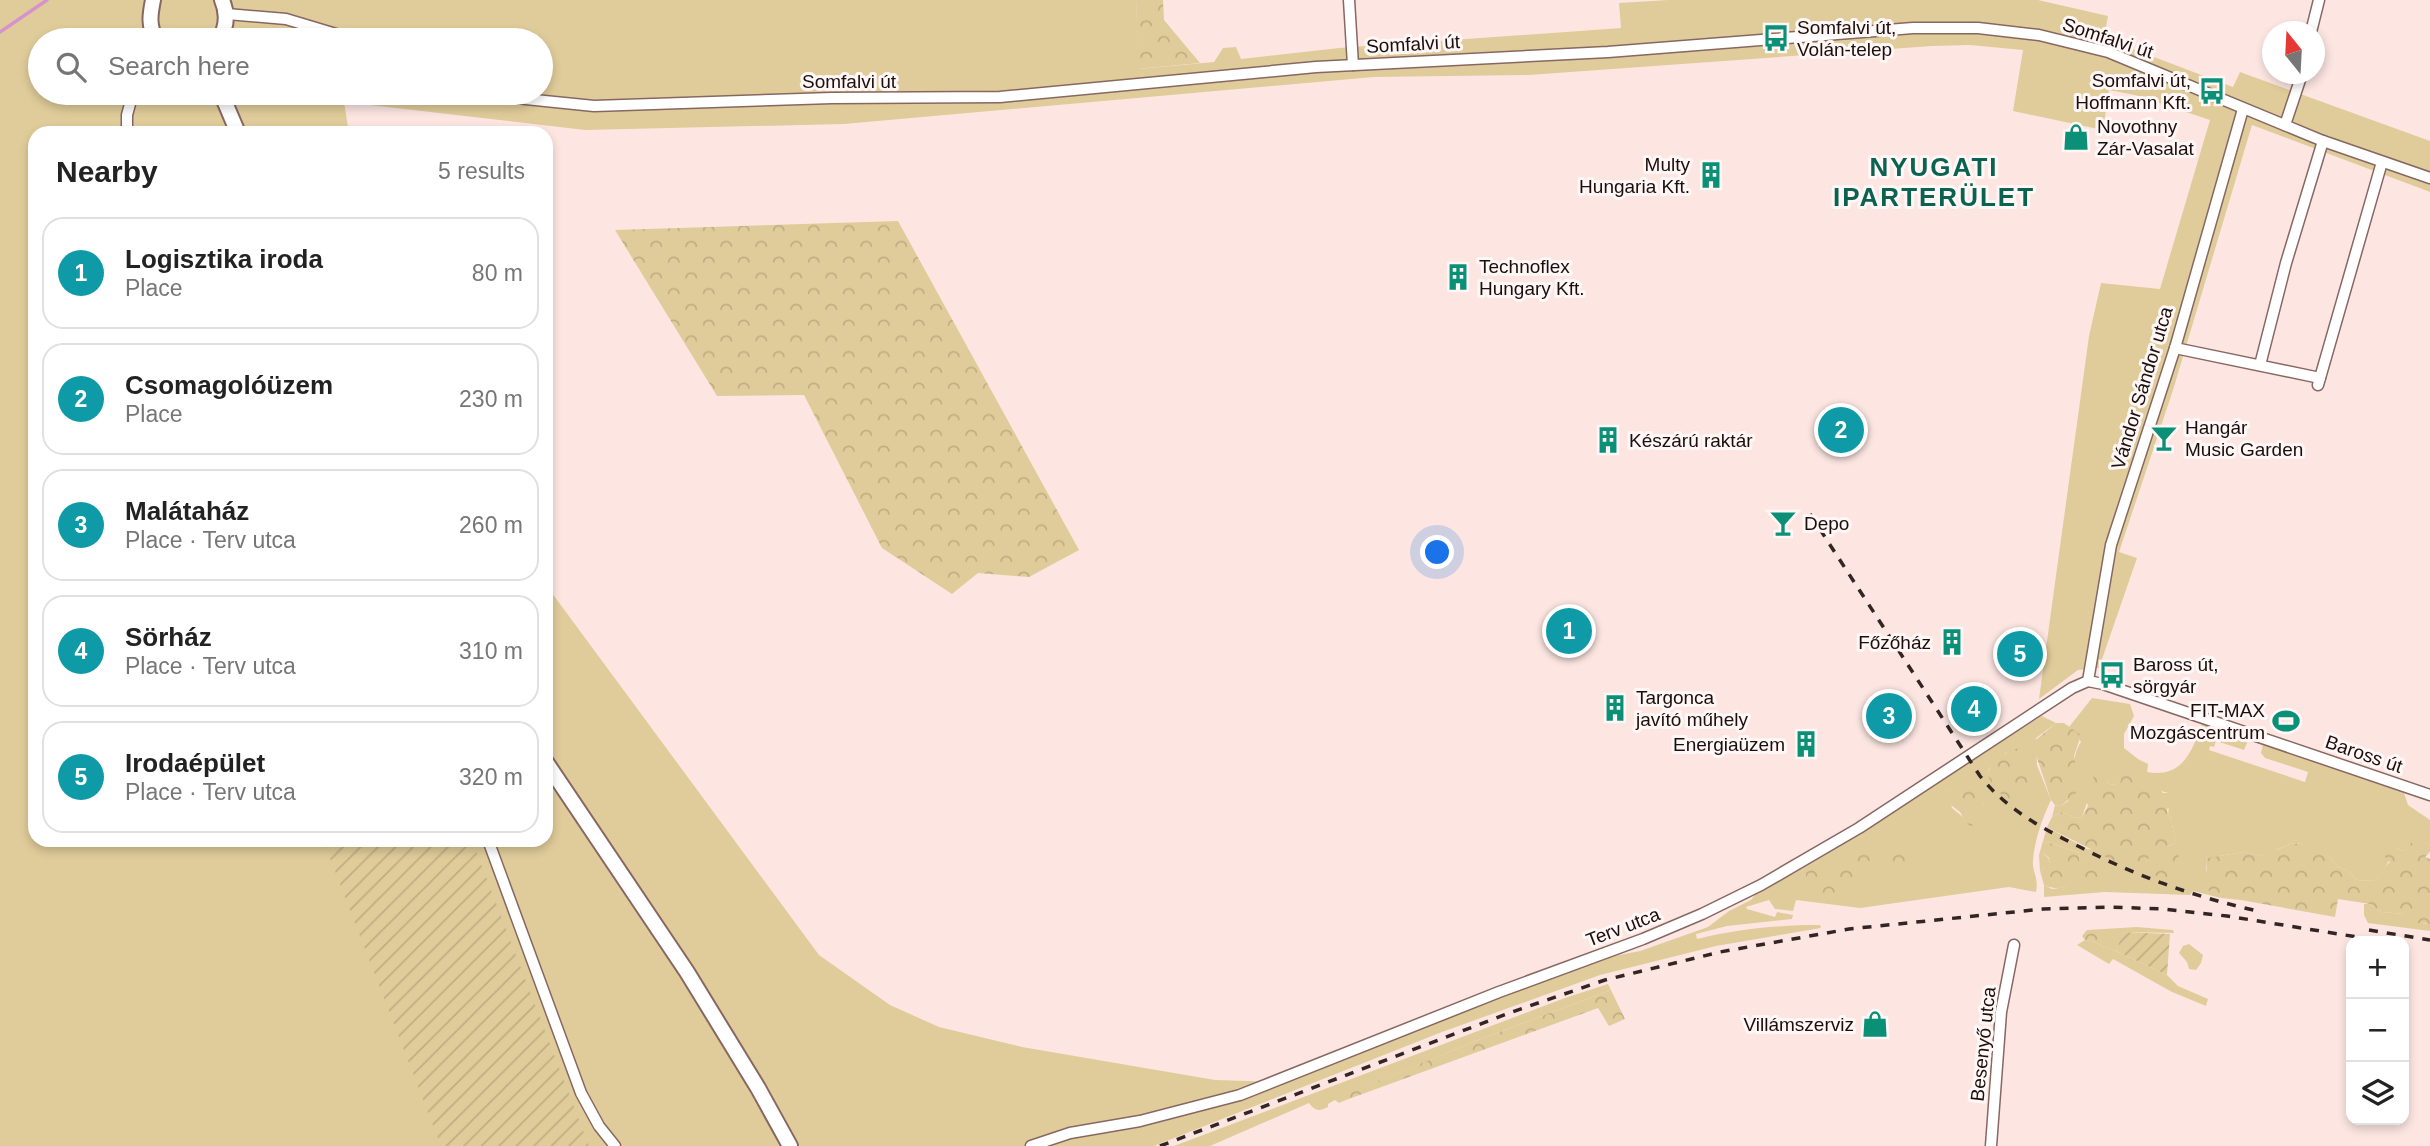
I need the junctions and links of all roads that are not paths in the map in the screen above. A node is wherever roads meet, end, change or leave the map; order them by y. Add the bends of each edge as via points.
1 (153, 0) edge
2 (1349, 0) edge
3 (2319, 0) edge
4 (224, 7) edge
5 (2314, 21) edge
6 (151, 28) edge
7 (225, 28) edge
8 (316, 28) edge
9 (1353, 65) junction
10 (2298, 84) edge
11 (553, 102) edge
12 (130, 105) edge
13 (226, 105) edge
14 (2244, 109) junction
15 (2285, 125) junction
16 (127, 126) edge
17 (235, 126) edge
18 (2323, 141) junction
19 (2382, 162) junction
20 (2430, 178) edge
21 (2175, 348) junction
22 (2260, 365) junction
23 (2088, 681) junction
24 (553, 772) edge
25 (2430, 794) edge
26 (491, 847) edge
27 (2014, 945) dead end
28 (615, 1146) edge
29 (790, 1146) edge
30 (1031, 1146) edge
31 (1991, 1146) edge

1 - 6 main road
2 - 9 street
3 - 5 street
4 - 7 main road
4 - 8 street
9 - 11 street, Somfalvi út via 1000,97 594,106
9 - 14 street, Somfalvi út via 1608,52 1901,29 1986,28 2108,52
10 - 15 street
12 - 16 street
13 - 17 main road
14 - 15 street, Somfalvi út
14 - 21 street, Vándor Sándor utca
15 - 18 street, Somfalvi út
18 - 19 street, Somfalvi út
18 - 22 street
19 - 20 street, Somfalvi út
19 - 22 street via 2319,381
21 - 22 street
21 - 23 street, Vándor Sándor utca via 2111,545
23 - 25 street, Baross út
23 - 30 street, Terv utca via 1859,828 1770,881 1702,914 1240,1095
24 - 29 main road via 687,972
26 - 28 street via 581,1093
27 - 31 street, Besenyő utca via 2001,1012

